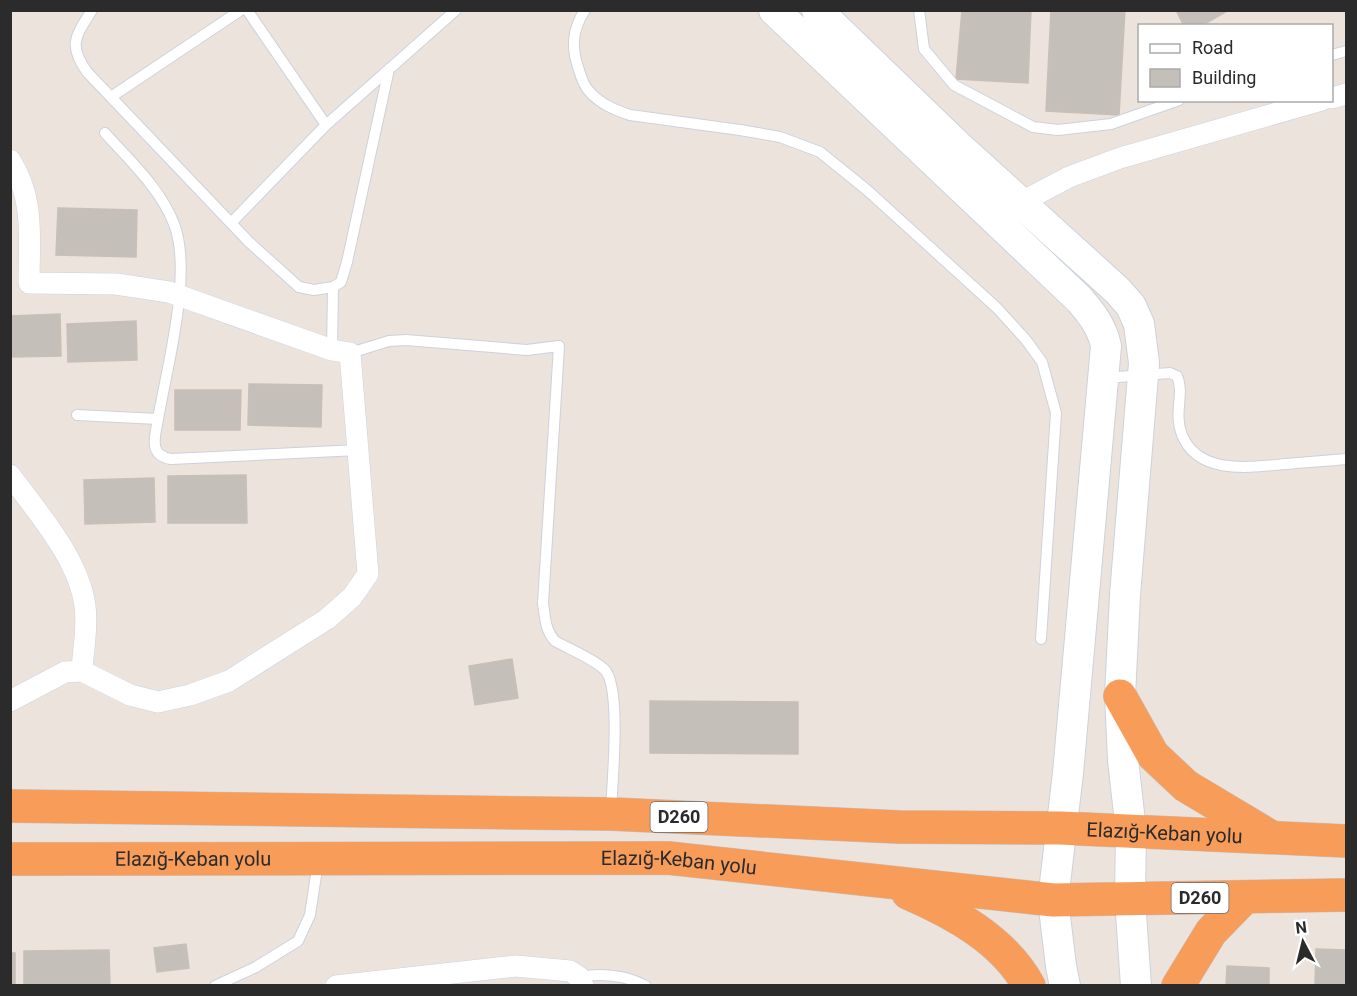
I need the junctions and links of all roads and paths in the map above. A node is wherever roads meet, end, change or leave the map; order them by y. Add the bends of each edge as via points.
1 (92, 10) edge
2 (241, 10) edge
3 (247, 10) edge
4 (456, 10) edge
5 (585, 10) edge
6 (774, 10) edge
7 (817, 10) edge
8 (919, 10) edge
9 (389, 69) junction
10 (111, 97) junction
11 (1173, 102) edge
12 (1316, 102) edge
13 (326, 125) junction
14 (105, 133) dead end
15 (10, 160) edge
16 (18, 191) edge
17 (1020, 203) junction
18 (231, 223) junction
19 (20, 284) edge
20 (333, 287) junction
21 (180, 296) junction
22 (341, 352) junction
23 (1143, 374) junction
24 (1104, 378) junction
25 (77, 415) dead end
26 (158, 419) junction
27 (358, 450) junction
28 (1347, 459) edge
29 (10, 475) edge
30 (1041, 639) dead end
31 (82, 671) junction
32 (1120, 696) junction
33 (10, 701) edge
34 (10, 806) edge
35 (611, 814) junction
36 (1060, 828) junction
37 (1131, 831) junction
38 (1272, 837) junction
39 (1347, 841) edge
40 (319, 858) junction
41 (10, 859) edge
42 (882, 881) junction
43 (1347, 895) edge
44 (1245, 897) junction
45 (1130, 899) junction
46 (1053, 900) junction
47 (581, 981) edge
48 (215, 986) edge
49 (336, 986) edge
50 (646, 986) edge
51 (1029, 986) edge
52 (1065, 986) edge
53 (1136, 986) edge
54 (1178, 986) edge

1 - 10 lane via 76,39 77,58
2 - 10 lane
3 - 13 lane
4 - 9 lane
5 - 30 lane via 574,33 575,60 588,90 600,101 630,115 741,129 780,137 820,152 997,308 1042,362 1056,413
6 - 24 main road via 1079,299 1104,334
7 - 17 main road
8 - 11 lane via 924,49 954,85 1033,127 1058,130 1112,124
9 - 13 lane
9 - 20 lane via 347,262 341,282
10 - 18 lane
12 - 17 street via 1120,158 1070,177
13 - 18 lane
14 - 21 lane via 147,180 174,223 181,252
15 - 16 street
16 - 19 street via 29,204
17 - 23 main road via 1131,306 1139,324
18 - 20 lane via 299,287
19 - 21 street via 116,284
20 - 22 lane
21 - 22 street
21 - 26 lane
22 - 27 street
22 - 35 lane via 406,340 527,350 559,346 543,603 549,634 555,641 605,669 610,679 615,701
23 - 24 lane
23 - 28 lane via 1177,376 1177,419 1187,445 1200,458 1246,467
23 - 32 main road
24 - 36 main road
25 - 26 lane
26 - 27 lane via 154,446 163,458
27 - 31 street via 368,574 352,597 327,619 229,681 158,702 130,695
29 - 31 street via 67,556 82,593
31 - 33 street via 65,672
32 - 37 main road
32 - 38 highway via 1153,754 1186,786
34 - 35 highway, Elazığ-Keban yolu / D260
35 - 36 highway, Elazığ-Keban yolu / D260 via 898,826
36 - 37 highway, Elazığ-Keban yolu / D260
36 - 46 main road
37 - 38 highway, Elazığ-Keban yolu / D260
37 - 45 main road
38 - 39 highway, Elazığ-Keban yolu / D260
40 - 41 highway, Elazığ-Keban yolu / D260
40 - 42 highway, Elazığ-Keban yolu / D260 via 668,858
40 - 48 lane via 310,915 298,941
42 - 46 highway, Elazığ-Keban yolu / D260
42 - 51 highway via 967,922 1021,971
43 - 44 highway, Elazığ-Keban yolu / D260
44 - 45 highway, Elazığ-Keban yolu / D260
44 - 54 highway via 1198,949
45 - 46 highway, Elazığ-Keban yolu / D260
45 - 53 main road
46 - 52 main road
47 - 49 street via 570,971 516,966
47 - 50 lane via 618,976

